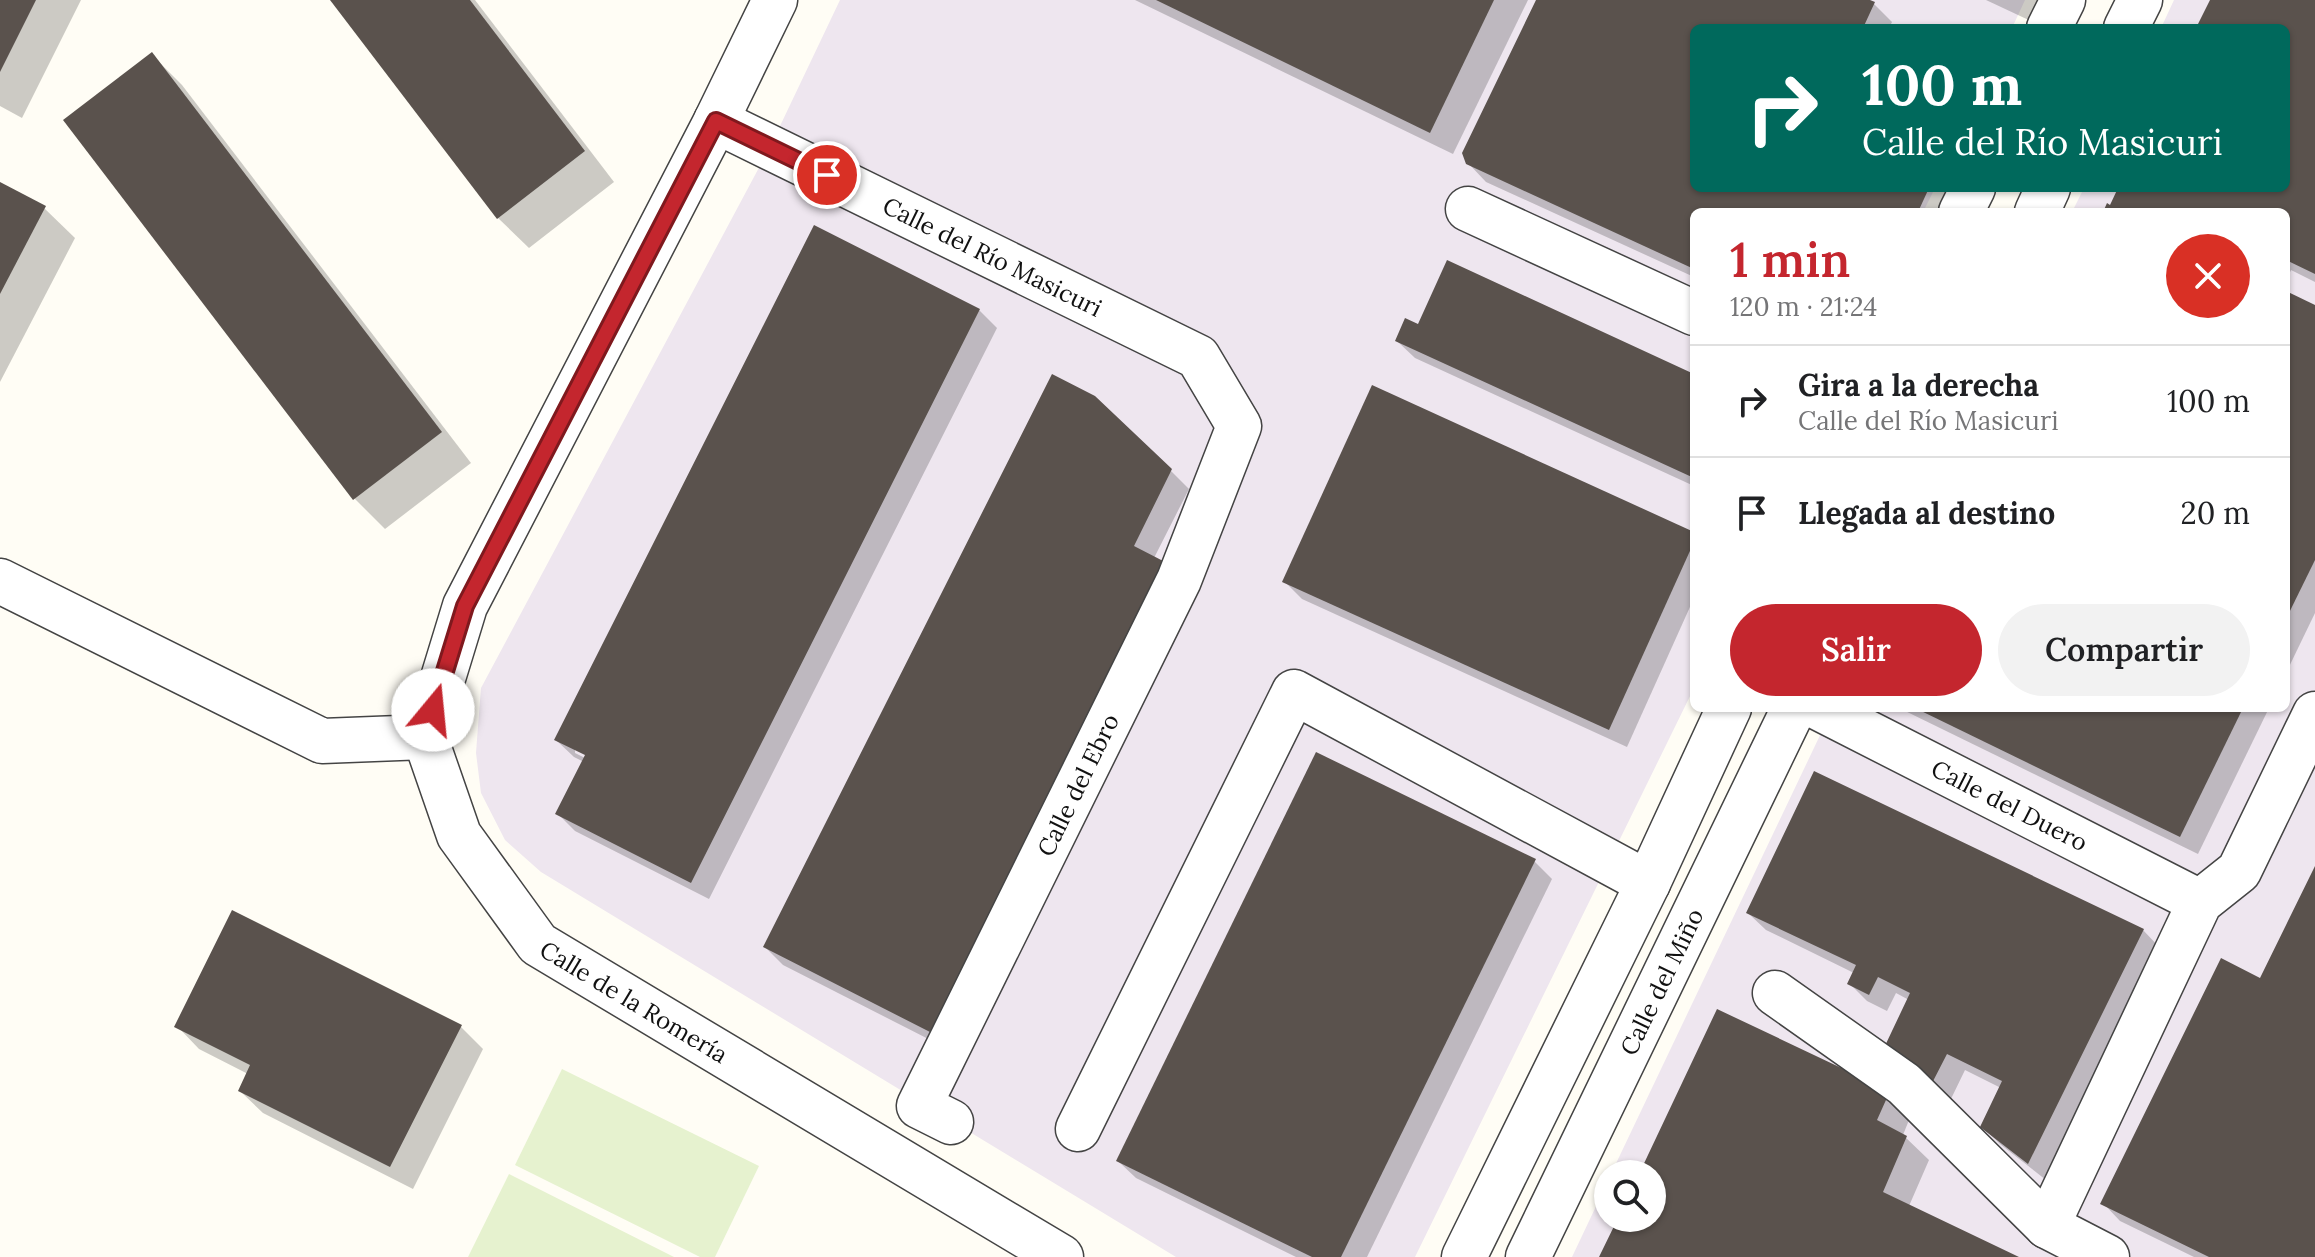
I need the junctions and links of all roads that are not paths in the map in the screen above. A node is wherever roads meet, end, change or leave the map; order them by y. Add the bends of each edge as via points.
1 (775, 0) edge
2 (2063, 0) edge
3 (2140, 0) edge
4 (2051, 24) edge
5 (2128, 24) edge
6 (716, 121) junction
7 (1468, 209) dead end
8 (1690, 311) edge
9 (1239, 426) joint
10 (0, 581) edge
11 (1727, 712) edge
12 (1792, 712) edge
13 (1827, 712) edge
14 (2315, 714) edge
15 (425, 737) junction
16 (1648, 883) junction
17 (2200, 902) junction
18 (1775, 993) dead end
19 (951, 1122) dead end
20 (1078, 1129) dead end
21 (2047, 1226) junction
22 (1061, 1257) edge
23 (1464, 1257) edge
24 (1528, 1257) edge
25 (2107, 1257) edge

1 - 6 street
2 - 4 street
3 - 5 street
6 - 9 street, Calle del Río Masicuri via 1198,357
6 - 15 street via 465,606
7 - 8 street
9 - 19 street, Calle del Ebro via 1179,580 919,1106
10 - 15 street via 322,741
11 - 16 street
12 - 24 street, Calle del Miño
13 - 17 street, Calle del Duero
14 - 17 street via 2239,871
15 - 22 street, Calle de la Romería via 459,835 538,944
16 - 20 street via 1294,692
16 - 23 street
17 - 21 street
18 - 21 street via 1904,1084
21 - 25 street

